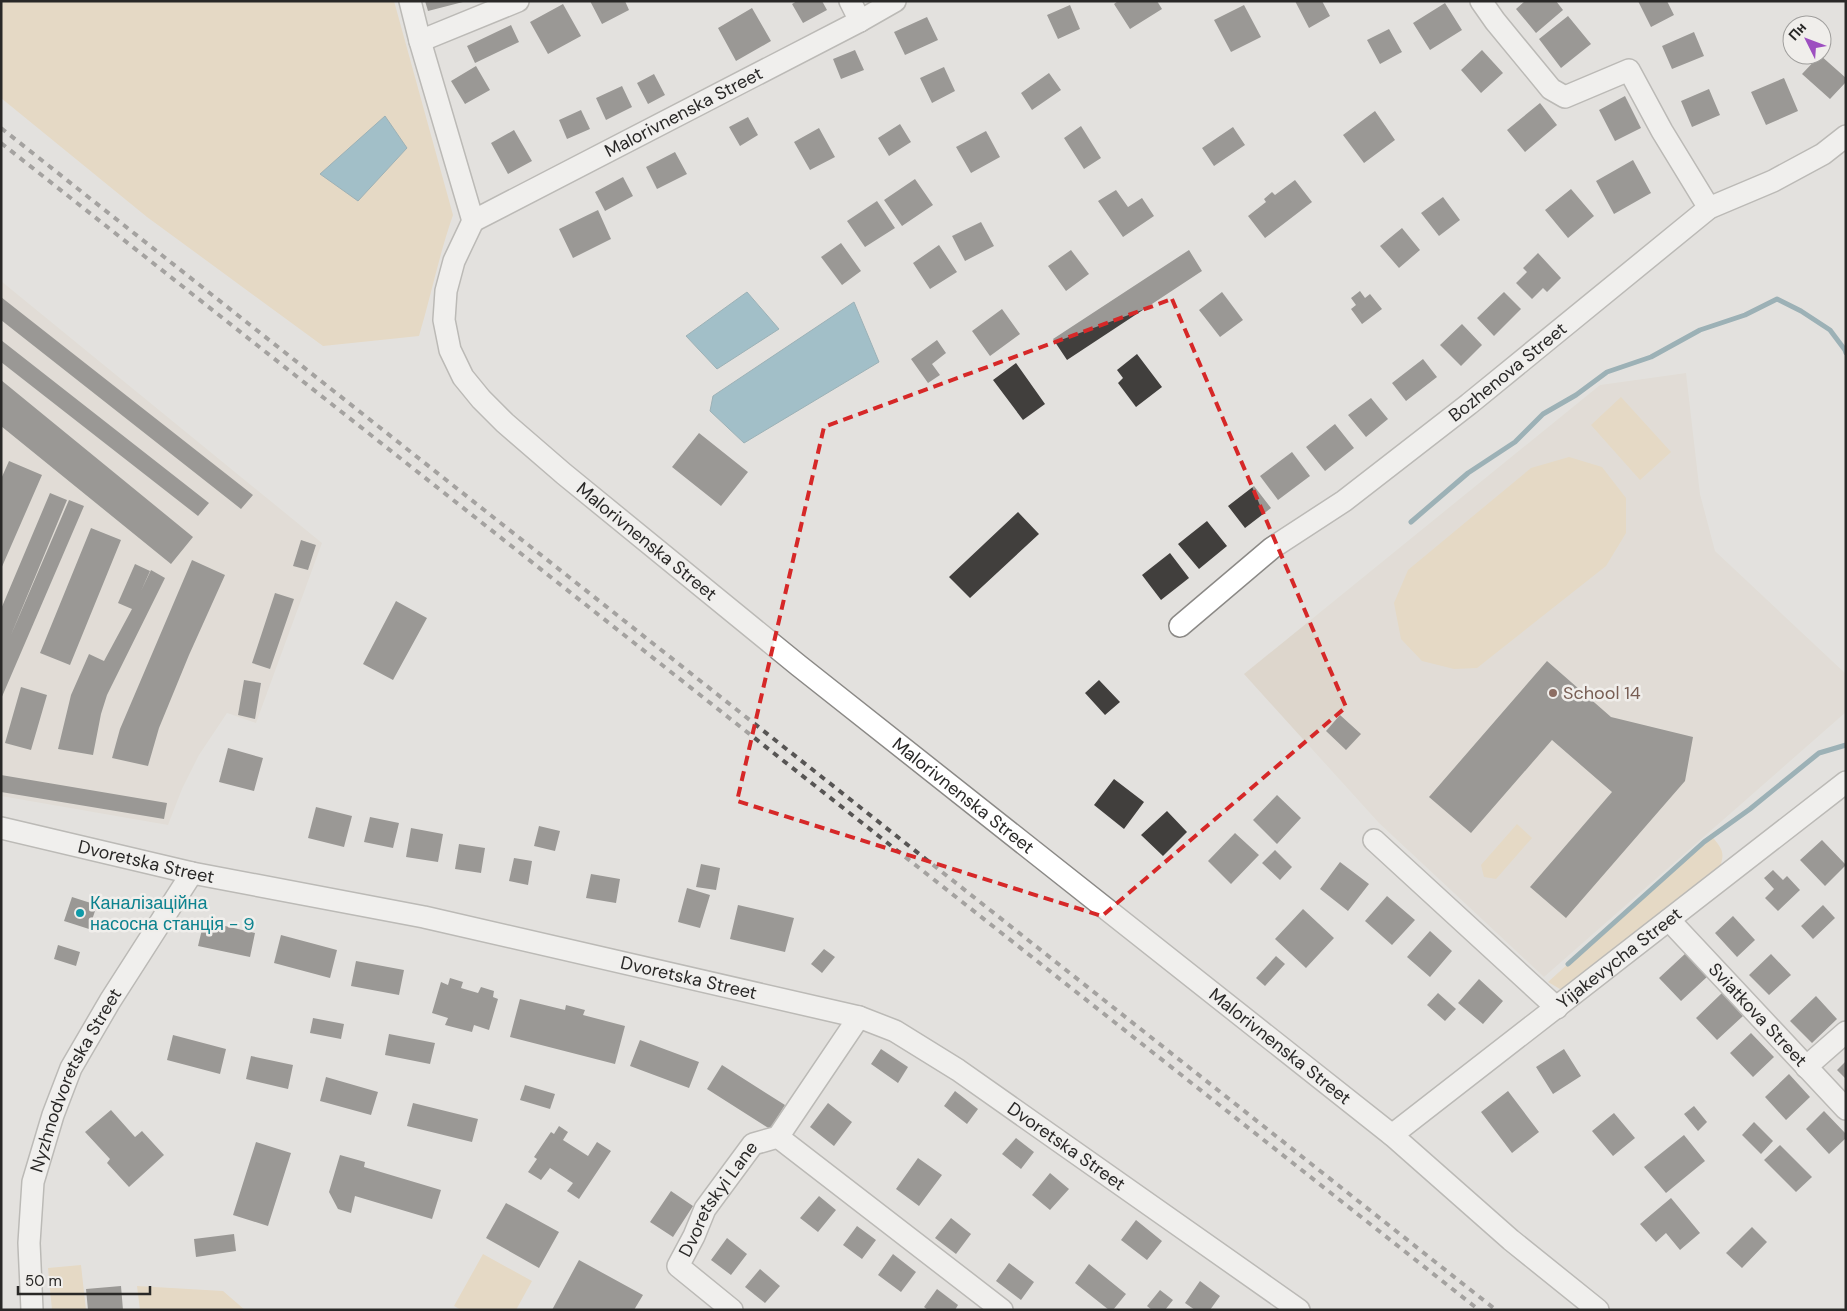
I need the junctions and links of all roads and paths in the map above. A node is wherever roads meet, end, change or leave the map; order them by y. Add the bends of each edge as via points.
1 (410, 1) edge
2 (518, 1) edge
3 (850, 1) edge
4 (895, 1) edge
5 (1481, 1) edge
6 (860, 21) junction
7 (420, 41) junction
8 (1846, 136) edge
9 (1709, 208) junction
10 (473, 221) junction
11 (1180, 626) dead end
12 (1846, 782) edge
13 (1, 828) edge
14 (1374, 840) dead end
15 (192, 873) junction
16 (1669, 920) junction
17 (1557, 1008) junction
18 (859, 1017) junction
19 (1846, 1032) edge
20 (1806, 1067) junction
21 (1846, 1110) edge
22 (1392, 1135) junction
23 (778, 1137) junction
24 (32, 1310) edge
25 (732, 1310) edge
26 (1002, 1310) edge
27 (1298, 1310) edge
28 (1598, 1310) edge

1 - 7 street
2 - 7 street
3 - 6 street
4 - 6 street, Malorivnenska Street
5 - 9 street via 1550,89 1565,97 1629,70
6 - 10 street, Malorivnenska Street
7 - 10 street
8 - 9 street, Bozhenova Street via 1823,154 1773,181
9 - 11 street, Bozhenova Street via 1469,404 1344,501 1272,548
10 - 22 street, Malorivnenska Street via 454,261 446,291 444,320 450,350 463,377 487,405 564,474 684,573
12 - 16 street, Yijakevycha Street
13 - 15 street, Dvoretska Street
14 - 17 street
15 - 18 street, Dvoretska Street via 424,917
15 - 24 street, Nyzhnodvoretska Street via 71,1068 53,1115 33,1182 29,1243
16 - 17 street, Yijakevycha Street
16 - 20 street, Sviatkova Street
17 - 22 street, Yijakevycha Street
18 - 23 street, Dvoretskyi Lane
18 - 27 street, Dvoretska Street via 895,1031 958,1070
19 - 20 street
20 - 21 street, Sviatkova Street
22 - 28 street, Malorivnenska Street via 1511,1240
23 - 25 street, Dvoretskyi Lane via 754,1144 705,1209 678,1266
23 - 26 street

